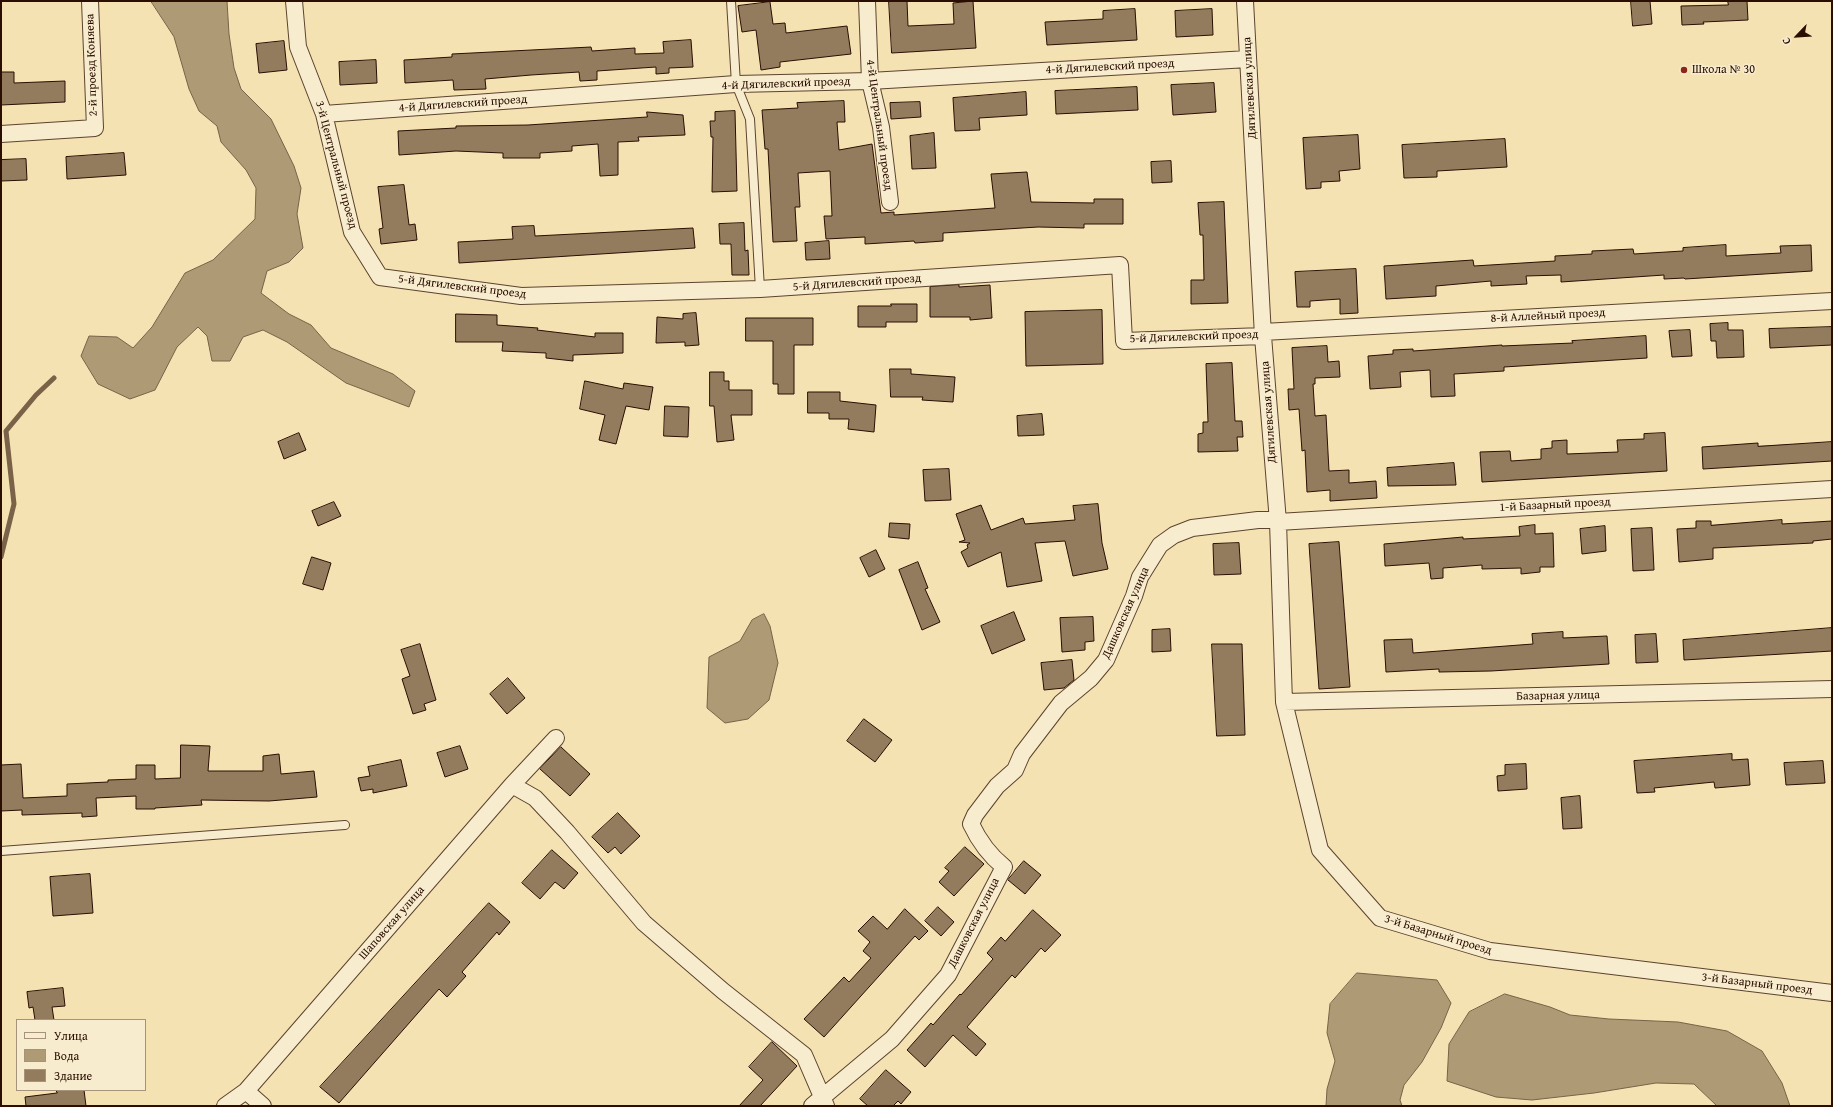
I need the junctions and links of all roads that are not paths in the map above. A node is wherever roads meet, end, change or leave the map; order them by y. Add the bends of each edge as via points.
1 (90, 1) edge
2 (294, 1) edge
3 (731, 1) edge
4 (867, 1) edge
5 (1245, 1) edge
6 (1248, 59) junction
7 (870, 81) junction
8 (736, 84) junction
9 (324, 114) junction
10 (1, 134) edge
11 (890, 202) dead end
12 (380, 278) joint
13 (760, 289) junction
14 (1832, 301) edge
15 (1263, 334) junction
16 (1832, 489) edge
17 (1278, 522) junction
18 (1832, 689) edge
19 (1284, 702) junction
20 (556, 738) dead end
21 (512, 785) junction
22 (345, 825) dead end
23 (1, 851) edge
24 (1832, 993) edge
25 (246, 1091) junction
26 (820, 1103) edge
27 (225, 1106) edge
28 (263, 1106) edge

1 - 10 street, 2-й проезд Коняева via 95,128
2 - 9 street, 3-й Центральный проезд via 298,47
3 - 8 lane
4 - 7 street, 4-й Центральный проезд
5 - 6 street, Дягилевская улица
6 - 7 street, 4-й Дягилевский проезд
6 - 15 street, Дягилевская улица
7 - 8 street, 4-й Дягилевский проезд
7 - 11 street, 4-й Центральный проезд via 881,127
8 - 9 street, 4-й Дягилевский проезд
8 - 13 lane via 750,119
9 - 12 street, 3-й Центральный проезд via 352,232
12 - 13 street, 5-й Дягилевский проезд via 521,296
13 - 15 street, 5-й Дягилевский проезд via 1120,265 1124,341
14 - 15 street, 8-й Аллейный проезд
15 - 17 street, Дягилевская улица
16 - 17 street, 1-й Базарный проезд
17 - 19 street, Дягилевская улица
17 - 26 street, Дашковская улица via 1258,520 1192,528 1174,535 1160,545 1140,577 1106,660 1091,678 1062,703 1022,754 1015,770 1002,779 975,815 971,824 977,836 992,858 1004,867 948,975 892,1039
18 - 19 street, Базарная улица
19 - 24 street, 3-й Базарный проезд via 1320,850 1380,918 1490,951
20 - 21 street, Шаповская улица
21 - 25 street, Шаповская улица
21 - 26 street via 535,798 644,923 723,991 804,1055
22 - 23 lane
25 - 27 street, Шаповская улица
25 - 28 street

